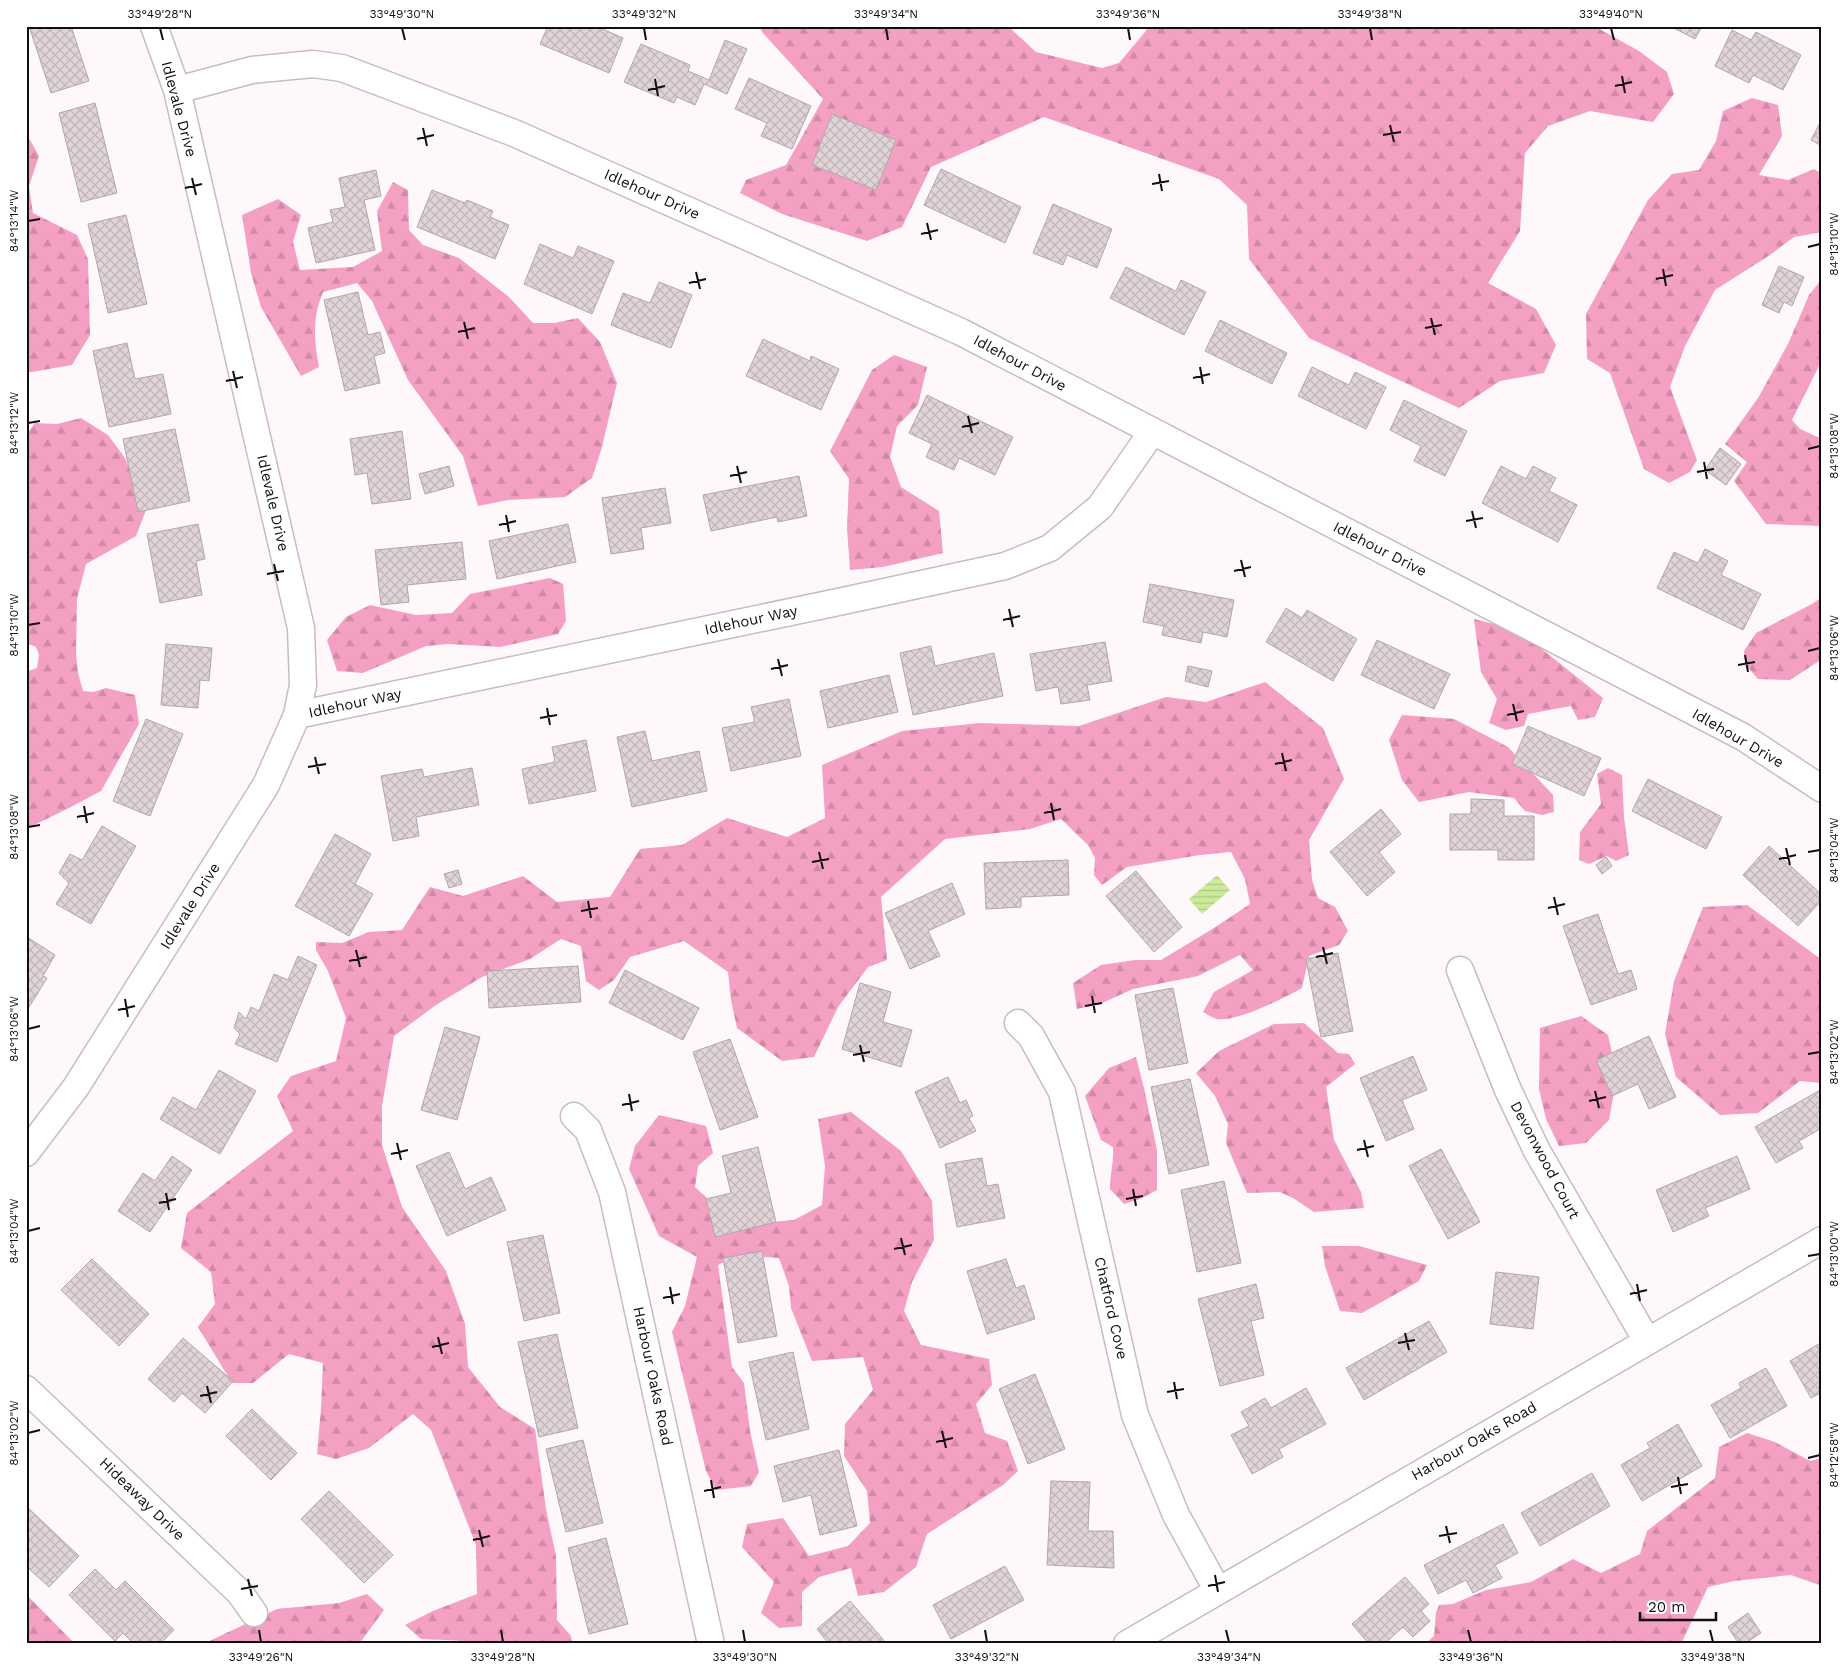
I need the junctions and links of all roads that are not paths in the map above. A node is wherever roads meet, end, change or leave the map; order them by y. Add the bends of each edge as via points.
1 (154, 26) edge
2 (177, 90) junction
3 (1152, 432) junction
4 (297, 715) junction
5 (1822, 789) edge
6 (1460, 970) dead end
7 (1018, 1023) dead end
8 (574, 1116) dead end
9 (26, 1153) edge
10 (1822, 1240) edge
11 (1646, 1341) junction
12 (26, 1388) edge
13 (1218, 1591) junction
14 (254, 1613) dead end
15 (711, 1644) edge
16 (1127, 1644) edge

1 - 2 street, Idlevale Drive
2 - 3 street, Idlehour Drive via 252,70 313,64 342,68 514,133 961,332
2 - 4 street, Idlevale Drive via 302,628 303,685
3 - 4 street, Idlehour Way via 1100,507 1050,548 1004,566
3 - 5 street, Idlehour Drive via 1743,738
4 - 9 street, Idlevale Drive via 266,785 76,1087
6 - 11 street, Devonwood Court via 1508,1090 1537,1151
7 - 13 street, Chatford Cove via 1031,1036 1062,1092 1135,1415 1176,1516
8 - 15 street, Harbour Oaks Road via 588,1130 612,1192
10 - 11 street, Harbour Oaks Road
11 - 13 street, Harbour Oaks Road
12 - 14 street, Hideaway Drive via 240,1593
13 - 16 street, Harbour Oaks Road

